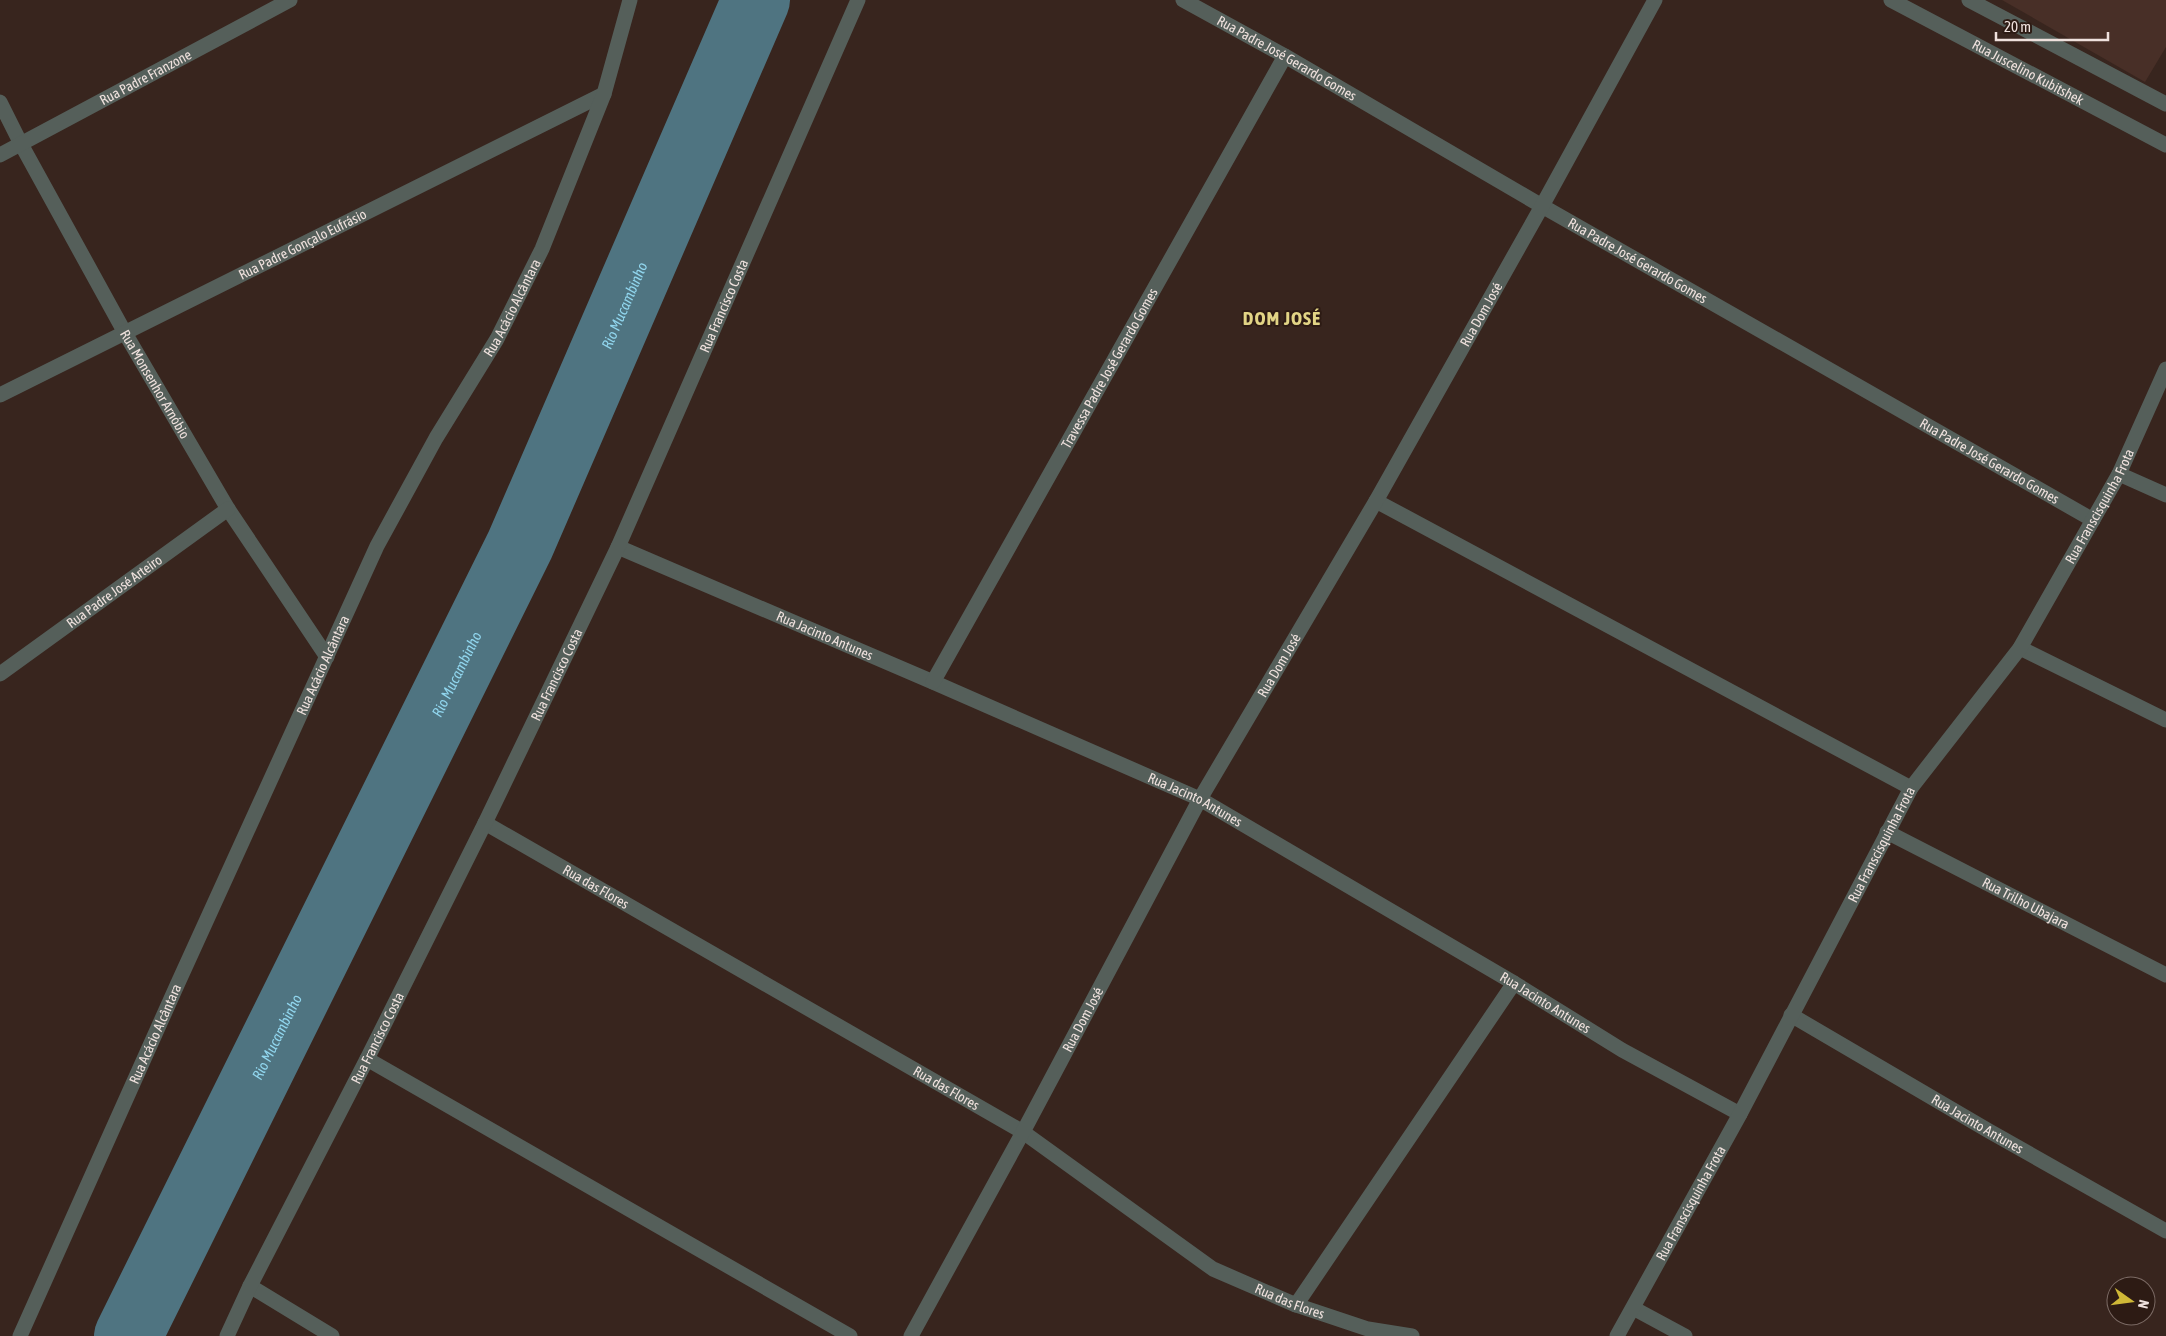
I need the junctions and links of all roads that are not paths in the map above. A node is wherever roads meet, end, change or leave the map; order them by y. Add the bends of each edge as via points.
1 (290, 0) edge
2 (630, 0) edge
3 (858, 0) edge
4 (1183, 0) edge
5 (1655, 0) edge
6 (1891, 0) edge
7 (1969, 0) edge
8 (1285, 56) junction
9 (604, 94) junction
10 (0, 102) edge
11 (2166, 104) edge
12 (21, 144) junction
13 (2166, 145) edge
14 (0, 155) edge
15 (1542, 206) junction
16 (125, 333) junction
17 (2166, 369) edge
18 (0, 395) edge
19 (2119, 474) junction
20 (2166, 495) edge
21 (1376, 501) junction
22 (228, 509) junction
23 (2093, 520) junction
24 (618, 547) junction
25 (2020, 648) junction
26 (327, 657) junction
27 (0, 674) edge
28 (933, 682) junction
29 (2166, 720) edge
30 (1911, 788) junction
31 (1200, 799) junction
32 (485, 822) junction
33 (1887, 832) junction
34 (2166, 975) edge
35 (1514, 983) junction
36 (1791, 1015) junction
37 (367, 1059) junction
38 (1740, 1114) junction
39 (1023, 1132) junction
40 (2166, 1231) edge
41 (250, 1286) junction
42 (1296, 1305) junction
43 (1633, 1308) junction
44 (20, 1336) edge
45 (227, 1336) edge
46 (332, 1336) edge
47 (850, 1336) edge
48 (911, 1336) edge
49 (1412, 1336) edge
50 (1617, 1336) edge
51 (1685, 1336) edge

1 - 12 street, Rua Padre Franzone
2 - 9 street, Rua Acácio Alcântara
3 - 24 street, Rua Francisco Costa
4 - 8 street, Rua Padre José Gerardo Gomes
5 - 15 street, Rua Dom José
6 - 13 street, Rua Juscelino Kubitshek
7 - 11 street
8 - 15 street, Rua Padre José Gerardo Gomes
8 - 28 street, Travessa Padre José Gerardo Gomes
9 - 16 street, Rua Padre Gonçalo Eufrásio
9 - 26 street, Rua Acácio Alcântara via 542,249 497,339 436,438 377,546
10 - 12 street, Rua Monsenhor Arnóbio
12 - 14 street, Rua Padre Franzone
12 - 16 street, Rua Monsenhor Arnóbio
15 - 21 street, Rua Dom José
15 - 23 street, Rua Padre José Gerardo Gomes
16 - 18 street, Rua Padre Gonçalo Eufrásio
16 - 22 street, Rua Monsenhor Arnóbio
17 - 19 street, Rua Franscisquinha Frota
19 - 20 street
19 - 23 street, Rua Franscisquinha Frota
21 - 30 street
21 - 31 street, Rua Dom José
22 - 26 street, Rua Monsenhor Arnóbio
22 - 27 street, Rua Padre José Arteiro
23 - 25 street, Rua Franscisquinha Frota
24 - 28 street, Rua Jacinto Antunes
24 - 32 street, Rua Francisco Costa
25 - 29 street
25 - 30 street, Rua Franscisquinha Frota
26 - 44 street, Rua Acácio Alcântara
28 - 31 street, Rua Jacinto Antunes
30 - 33 street, Rua Franscisquinha Frota
31 - 35 street, Rua Jacinto Antunes
31 - 39 street, Rua Dom José
32 - 37 street, Rua Francisco Costa
32 - 39 street, Rua das Flores
33 - 34 street, Rua Trilho Ubajara
33 - 36 street, Rua Franscisquinha Frota
35 - 38 street, Rua Jacinto Antunes via 1622,1050
35 - 42 street
36 - 38 street, Rua Franscisquinha Frota
36 - 40 street, Rua Jacinto Antunes
37 - 41 street, Rua Francisco Costa
37 - 47 street
38 - 43 street, Rua Franscisquinha Frota
39 - 42 street, Rua das Flores via 1213,1269
39 - 48 street, Rua Dom José
41 - 45 street, Rua Francisco Costa
41 - 46 street
42 - 49 street, Rua das Flores via 1368,1329
43 - 50 street, Rua Franscisquinha Frota
43 - 51 street

